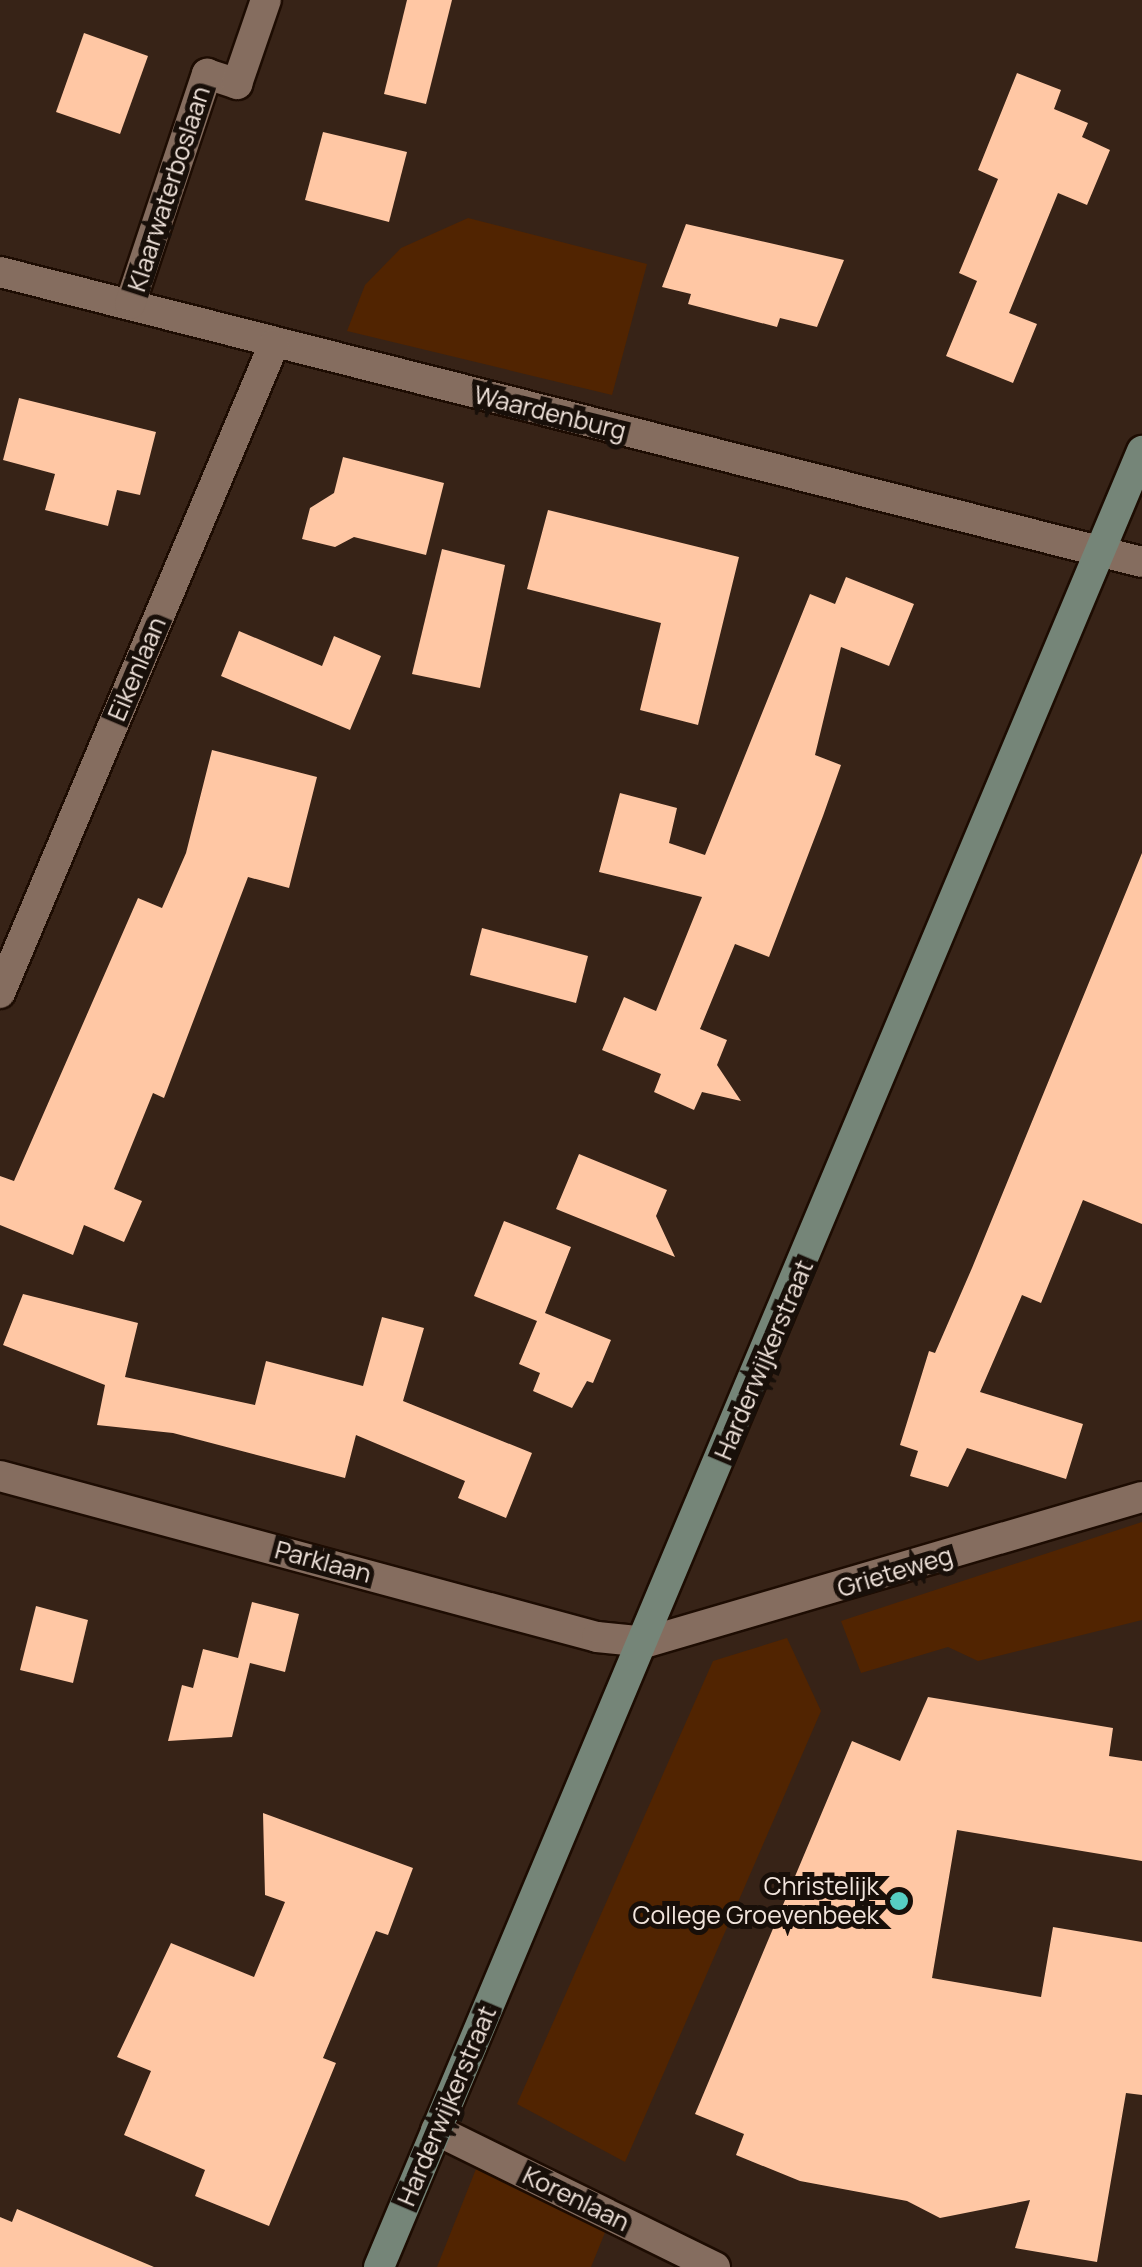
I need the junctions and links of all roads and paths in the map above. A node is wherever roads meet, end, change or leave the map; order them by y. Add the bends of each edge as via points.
1 (266, 0) edge
2 (0, 272) edge
3 (130, 304) junction
4 (274, 344) junction
5 (1142, 451) edge
6 (1100, 551) junction
7 (1142, 562) edge
8 (0, 992) edge
9 (0, 1476) edge
10 (1142, 1497) edge
11 (647, 1642) junction
12 (436, 2130) junction
13 (379, 2267) edge
14 (715, 2267) edge

1 - 3 street, Klaarwaterboslaan via 237,84 207,74
2 - 3 street, Waardenburg
3 - 4 street, Waardenburg
4 - 6 street, Waardenburg
4 - 8 street, Eikenlaan
5 - 6 main road, Harderwijkerstraat
6 - 7 street, Waardenburg
6 - 11 main road, Harderwijkerstraat
9 - 11 street, Parklaan via 598,1636
10 - 11 street, Grieteweg
11 - 12 main road, Harderwijkerstraat
12 - 13 main road, Harderwijkerstraat
12 - 14 street, Korenlaan

